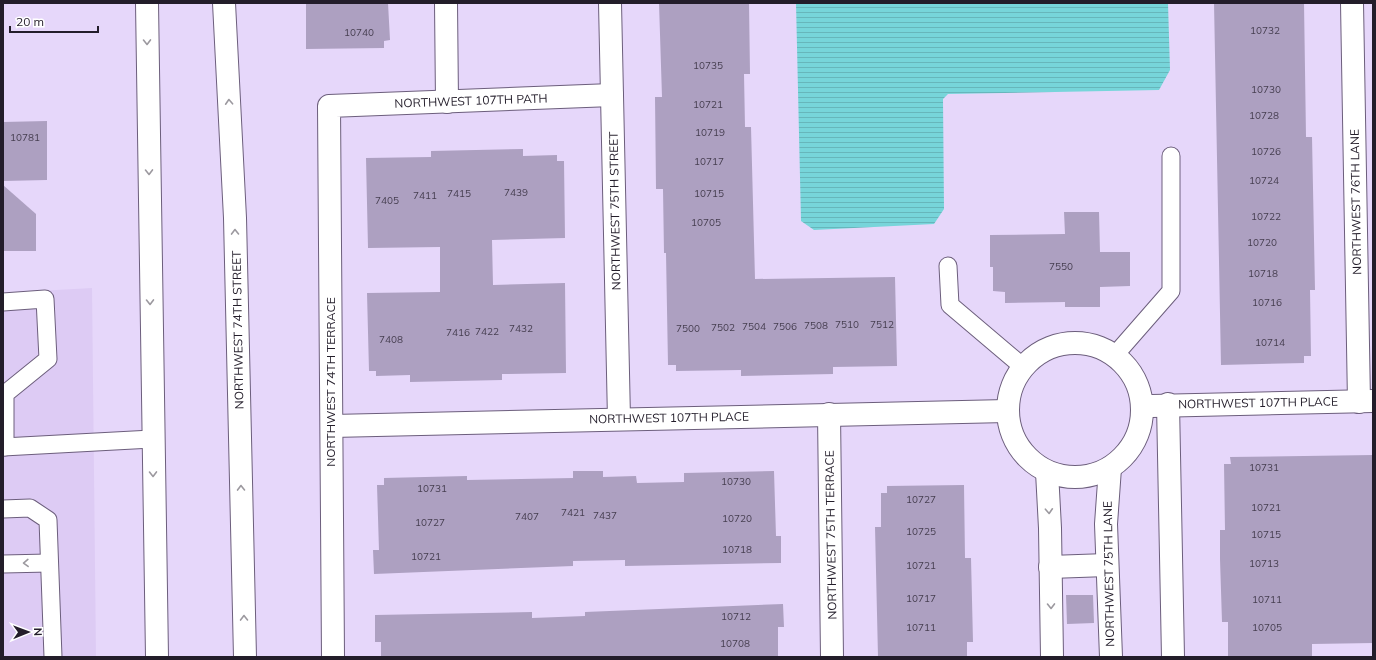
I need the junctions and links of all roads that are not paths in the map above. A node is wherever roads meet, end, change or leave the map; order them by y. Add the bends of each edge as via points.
1 (147, 3) edge
2 (224, 3) edge
3 (446, 3) edge
4 (610, 3) edge
5 (1352, 3) edge
6 (612, 95) junction
7 (447, 102) junction
8 (329, 106) joint
9 (1171, 156) dead end
10 (948, 266) dead end
11 (3, 302) edge
12 (1116, 356) junction
13 (1022, 366) junction
14 (1366, 402) edge
15 (1168, 404) junction
16 (1142, 406) junction
17 (1007, 411) junction
18 (829, 414) junction
19 (619, 419) junction
20 (332, 426) junction
21 (152, 439) junction
22 (4, 447) edge
23 (1110, 468) junction
24 (1047, 472) junction
25 (3, 509) edge
26 (49, 563) junction
27 (3, 564) edge
28 (1107, 565) junction
29 (1050, 567) junction
30 (53, 657) edge
31 (157, 657) edge
32 (245, 657) edge
33 (333, 657) edge
34 (832, 657) edge
35 (1052, 657) edge
36 (1111, 657) edge
37 (1173, 657) edge

1 -> 21 street
32 -> 2 street, NORTHWEST 74TH STREET via 235,218
3 - 7 street
4 - 6 street, NORTHWEST 75TH STREET
5 - 14 street, NORTHWEST 76TH LANE
6 - 7 street, NORTHWEST 107TH PATH
6 - 19 street, NORTHWEST 75TH STREET
7 - 8 street, NORTHWEST 107TH PATH
8 - 20 street, NORTHWEST 74TH TERRACE
9 - 12 lane via 1171,291
10 - 13 lane via 950,305
11 - 22 lane via 45,299 48,359 6,394
12 - 13 street via 1097,346 1077,342 1044,350
12 - 16 street via 1129,370 1138,387
13 - 17 street via 1008,395
14 - 15 street, NORTHWEST 107TH PLACE
15 - 16 street, NORTHWEST 107TH PLACE
15 - 37 street
16 - 23 street via 1140,427 1132,446 1119,462
17 - 18 street, NORTHWEST 107TH PLACE
17 - 24 street via 1010,430 1018,447 1030,462
18 - 19 street, NORTHWEST 107TH PLACE
18 - 34 street, NORTHWEST 75TH TERRACE
19 - 20 street, NORTHWEST 107TH PLACE
20 - 33 street, NORTHWEST 74TH TERRACE
21 - 22 lane
21 -> 31 street
23 - 24 street via 1083,478 1064,478
23 - 28 street, NORTHWEST 75TH LANE via 1106,524
24 -> 29 street
25 - 26 lane via 30,508 48,520
26 -> 27 lane
26 - 30 lane
28 - 29 street
28 - 36 street, NORTHWEST 75TH LANE
29 -> 35 street

